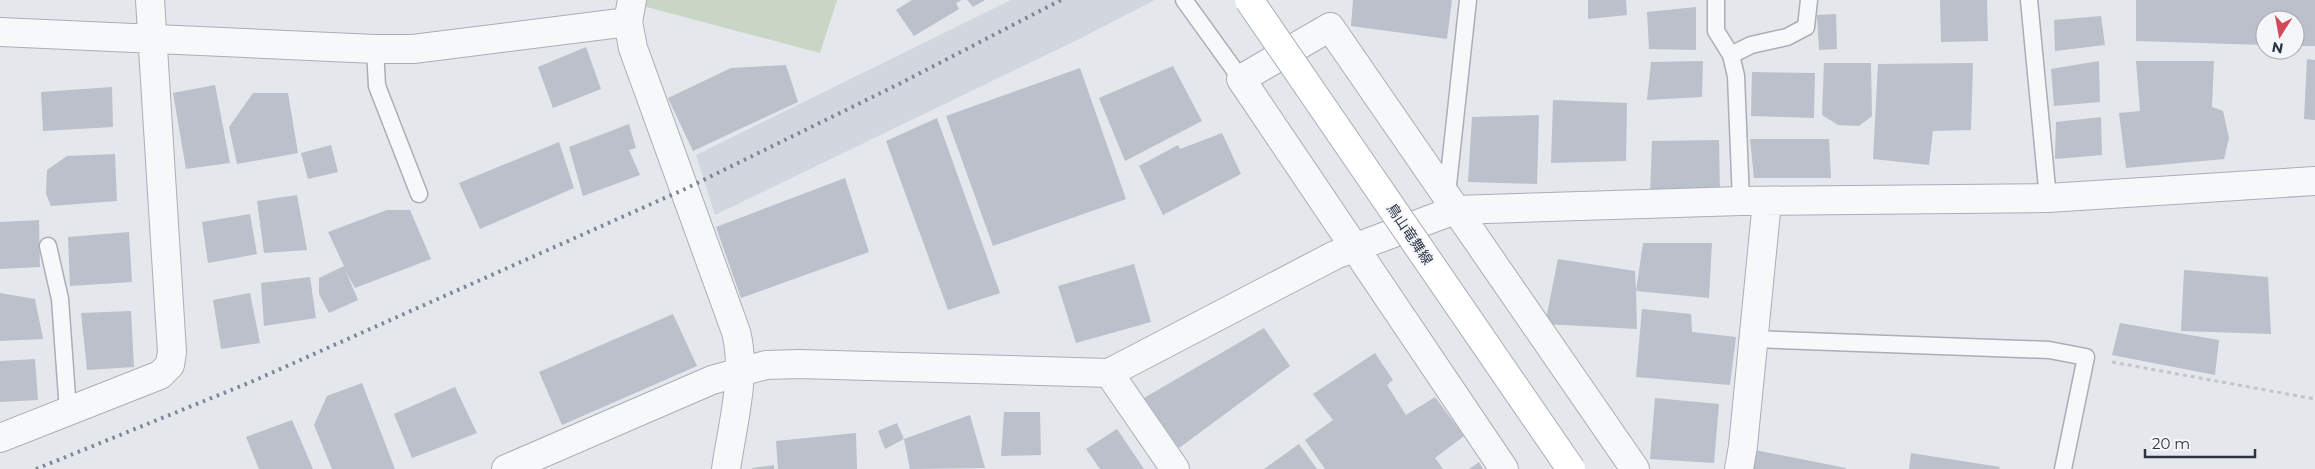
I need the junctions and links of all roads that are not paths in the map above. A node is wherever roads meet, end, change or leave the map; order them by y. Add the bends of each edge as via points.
1 (150, 0) edge
2 (1184, 0) edge
3 (1249, 0) edge
4 (1468, 0) edge
5 (1716, 0) edge
6 (1809, 0) edge
7 (2030, 0) edge
8 (630, 11) edge
9 (0, 32) edge
10 (153, 39) junction
11 (375, 49) junction
12 (1730, 55) junction
13 (1241, 79) junction
14 (2315, 181) edge
15 (419, 194) dead end
16 (2048, 198) junction
17 (1741, 201) junction
18 (1451, 202) junction
19 (1768, 202) junction
20 (48, 246) dead end
21 (1354, 248) junction
22 (1754, 339) junction
23 (741, 370) junction
24 (1110, 372) junction
25 (68, 411) junction
26 (0, 438) edge
27 (506, 469) edge
28 (726, 469) edge
29 (1175, 469) edge
30 (1504, 469) edge
31 (1571, 469) edge
32 (1635, 469) edge
33 (1739, 469) edge
34 (2063, 469) edge

1 - 10 street
2 - 13 lane
3 - 31 main road, 鳥山竜舞線, bridge
4 - 18 lane
5 - 12 lane via 1716,31
6 - 12 lane via 1806,26 1787,37 1751,45
7 - 16 lane
8 - 11 street via 414,49
8 - 23 street via 633,48 736,332 741,350
9 - 10 street
10 - 11 street
10 - 25 street via 172,352 170,365 160,375
11 - 15 lane via 377,86
12 - 17 lane via 1736,76
13 - 18 street via 1330,26
13 - 21 street
14 - 16 street
16 - 19 street
17 - 18 street
17 - 19 street
18 - 21 street
18 - 32 street
19 - 22 street
20 - 25 lane via 60,299
21 - 24 street
21 - 30 street
22 - 33 street
22 - 34 lane via 2049,350 2086,357
23 - 24 street via 799,364
23 - 27 street
23 - 28 street
24 - 29 street
25 - 26 street

